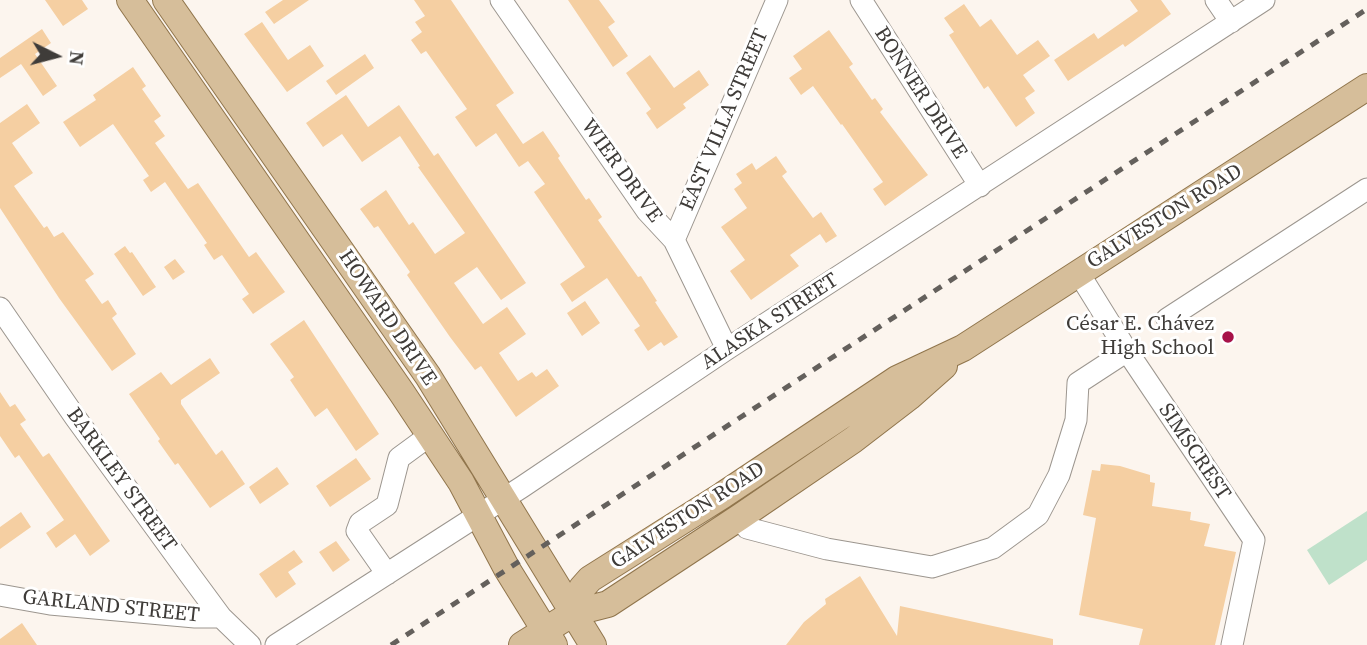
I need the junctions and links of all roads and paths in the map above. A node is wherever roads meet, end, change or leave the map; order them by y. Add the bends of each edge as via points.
1 (130, 0) edge
2 (166, 0) edge
3 (501, 0) edge
4 (777, 0) edge
5 (860, 0) edge
6 (1216, 0) edge
7 (1264, 0) edge
8 (1231, 22) junction
9 (1367, 87) edge
10 (231, 92) junction
11 (206, 110) junction
12 (980, 186) junction
13 (1367, 189) edge
14 (674, 240) junction
15 (1078, 272) junction
16 (0, 308) edge
17 (1167, 319) dead end
18 (963, 348) junction
19 (727, 349) junction
20 (1127, 351) junction
21 (429, 436) junction
22 (807, 438) junction
23 (823, 460) junction
24 (503, 499) junction
25 (478, 515) junction
26 (740, 517) junction
27 (387, 574) junction
28 (0, 595) edge
29 (573, 613) junction
30 (221, 617) junction
31 (549, 638) edge
32 (250, 645) edge
33 (276, 645) edge
34 (522, 645) edge
35 (593, 645) edge
36 (1232, 645) edge

1 - 11 main road, HOWARD DRIVE
2 - 10 main road, HOWARD DRIVE
3 - 14 street, WIER DRIVE via 647,211
4 - 14 street, EAST VILLA STREET
5 - 12 street, BONNER DRIVE
6 - 8 street
7 - 8 street, ALASKA STREET
8 - 12 street, ALASKA STREET
9 - 15 main road, GALVESTON ROAD
10 - 11 main road
10 - 24 main road, HOWARD DRIVE via 428,376
11 - 21 main road, HOWARD DRIVE
12 - 19 street, ALASKA STREET
13 - 17 street
14 - 19 street, WIER DRIVE
15 - 18 main road, GALVESTON ROAD
15 - 20 street, SIMSCREST
16 - 30 street, BARKLEY STREET
18 - 22 main road, GALVESTON ROAD via 897,379
18 - 23 main road, GALVESTON ROAD via 909,397
19 - 24 street, ALASKA STREET
20 - 26 street via 1079,383 1076,419 1059,475 1038,515 993,548 932,567 827,549 747,528
20 - 36 street, SIMSCREST via 1254,540
21 - 25 main road, HOWARD DRIVE
21 - 27 street via 399,458 387,505 360,523 357,531
22 - 23 main road
22 - 29 main road, GALVESTON ROAD via 590,579
23 - 26 main road, GALVESTON ROAD
24 - 25 street, ALASKA STREET
24 - 29 main road, HOWARD DRIVE
25 - 27 street, ALASKA STREET
25 - 31 main road, HOWARD DRIVE
26 - 29 main road, GALVESTON ROAD via 608,604
27 - 33 street, ALASKA STREET
28 - 30 street, GARLAND STREET via 50,604
29 - 31 main road, GALVESTON ROAD
29 - 35 main road, HOWARD DRIVE
30 - 32 street, BARKLEY STREET
31 - 34 main road, GALVESTON ROAD

